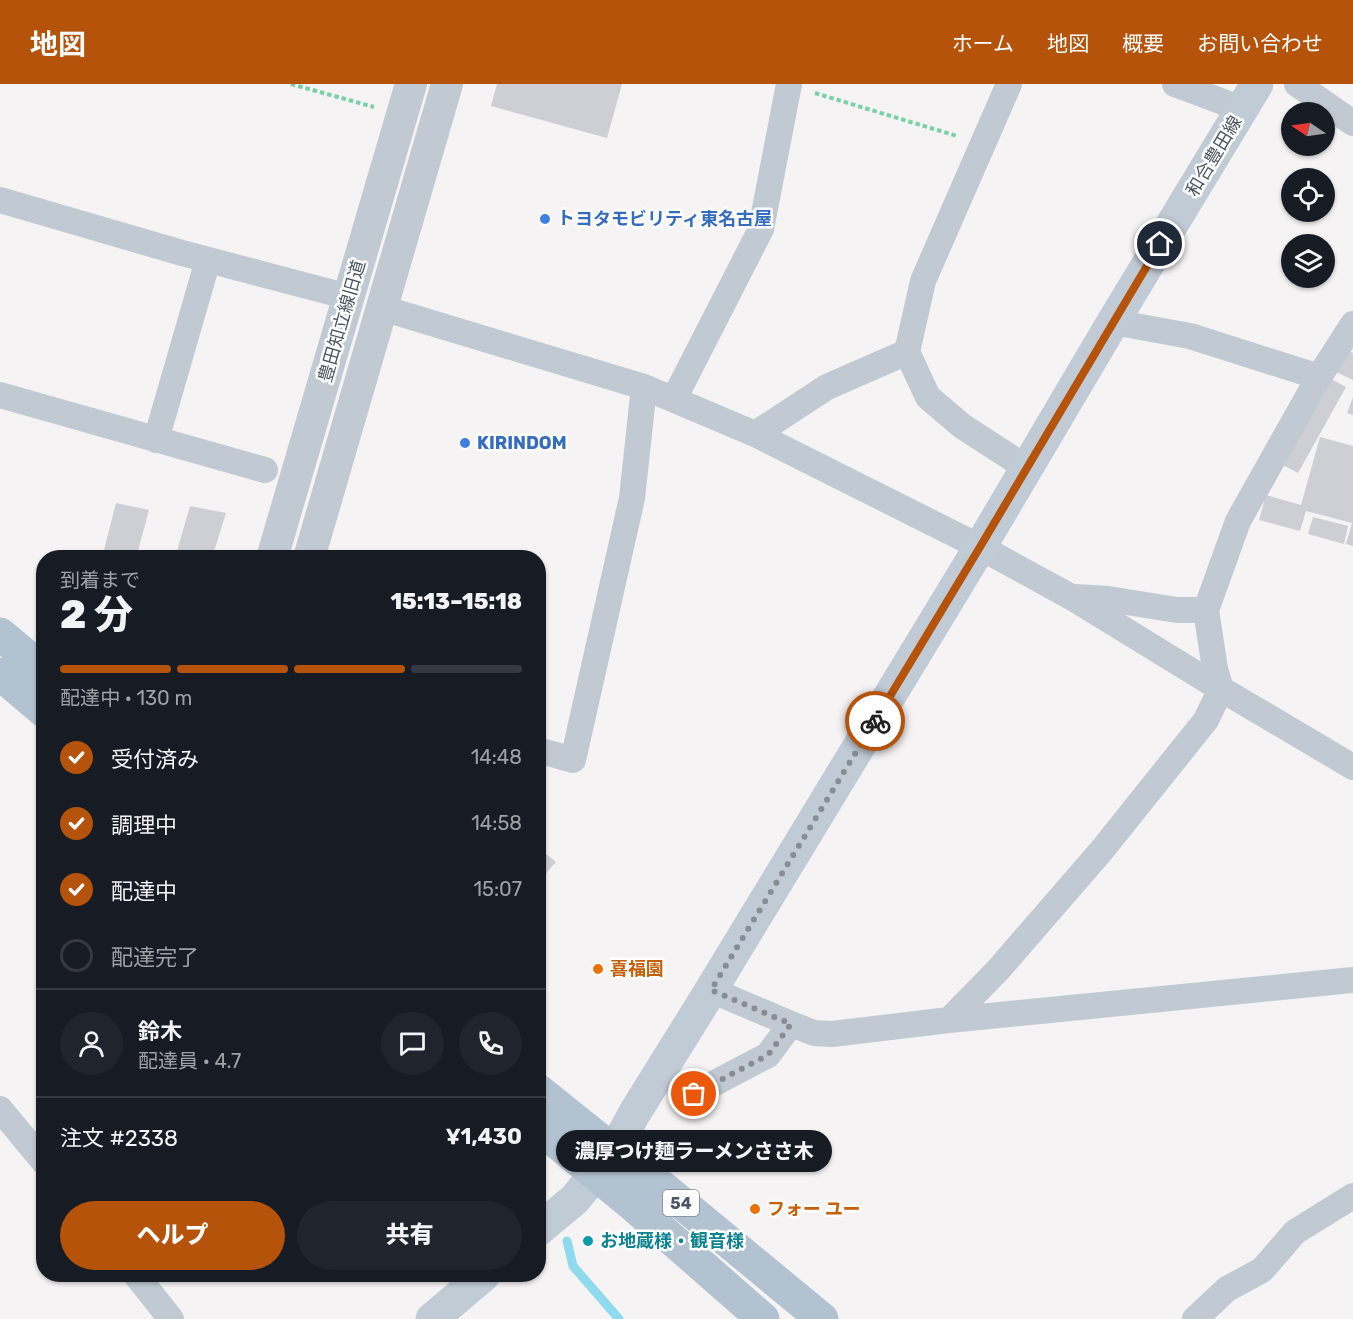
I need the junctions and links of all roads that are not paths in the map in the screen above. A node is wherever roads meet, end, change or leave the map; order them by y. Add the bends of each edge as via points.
1 (411, 84) edge
2 (447, 84) edge
3 (789, 84) edge
4 (1009, 84) edge
5 (1174, 84) edge
6 (1297, 84) edge
7 (1250, 96) edge
8 (1353, 123) edge
9 (0, 200) edge
10 (208, 260) junction
11 (349, 297) junction
12 (382, 308) junction
13 (1113, 322) junction
14 (1353, 324) edge
15 (907, 352) junction
16 (1319, 377) junction
17 (644, 387) junction
18 (0, 394) edge
19 (674, 399) junction
20 (755, 434) junction
21 (156, 440) junction
22 (1027, 468) junction
23 (265, 470) dead end
24 (980, 547) junction
25 (274, 550) edge
26 (311, 550) edge
27 (1071, 597) junction
28 (1206, 610) junction
29 (0, 634) edge
30 (36, 663) edge
31 (0, 674) edge
32 (1221, 689) junction
33 (36, 704) edge
34 (546, 752) edge
35 (1353, 767) edge
36 (1353, 980) edge
37 (711, 990) junction
38 (949, 1020) junction
39 (791, 1024) junction
40 (694, 1094) dead end
41 (546, 1099) edge
42 (0, 1108) edge
43 (546, 1131) edge
44 (36, 1152) edge
45 (605, 1163) junction
46 (1353, 1196) edge
47 (546, 1223) edge
48 (142, 1282) edge
49 (476, 1282) edge
50 (171, 1319) edge
51 (432, 1319) edge
52 (763, 1319) edge
53 (822, 1319) edge
54 (1195, 1319) edge

1 - 11 street, 豊田知立線旧道
2 - 12 street, 豊田知立線旧道
3 - 19 street via 762,229
4 - 15 street via 923,281
5 - 7 street
6 - 8 street
7 - 13 main road, 和合豊田線
9 - 10 street
10 - 11 street
10 - 21 street
11 - 25 street, 豊田知立線旧道
12 - 17 street
12 - 26 street, 豊田知立線旧道
13 - 16 street via 1190,336
13 - 22 main road, 和合豊田線
14 - 16 street
15 - 20 street via 827,387
15 - 22 street via 928,397 962,426
16 - 28 street via 1238,521
17 - 19 street
17 - 34 street via 632,498 573,760
18 - 21 street
19 - 20 street
20 - 24 street
21 - 23 street
22 - 24 main road, 和合豊田線
24 - 27 street
24 - 37 main road, 和合豊田線
27 - 28 street
27 - 32 street
28 - 32 street
29 - 30 main road
31 - 33 main road
32 - 35 street
32 - 38 street via 1206,720 1102,850
36 - 38 street
37 - 39 street
37 - 45 main road, 和合豊田線
38 - 39 street via 832,1034 814,1033
39 - 40 street via 768,1055
41 - 45 main road, 54
42 - 44 street
43 - 45 main road, 54
45 - 47 main road, 和合豊田線 via 576,1199
45 - 52 main road, 54 via 634,1206
45 - 53 main road, 54 via 656,1182
46 - 54 street via 1295,1232 1262,1270 1227,1289
48 - 50 street
49 - 51 main road

